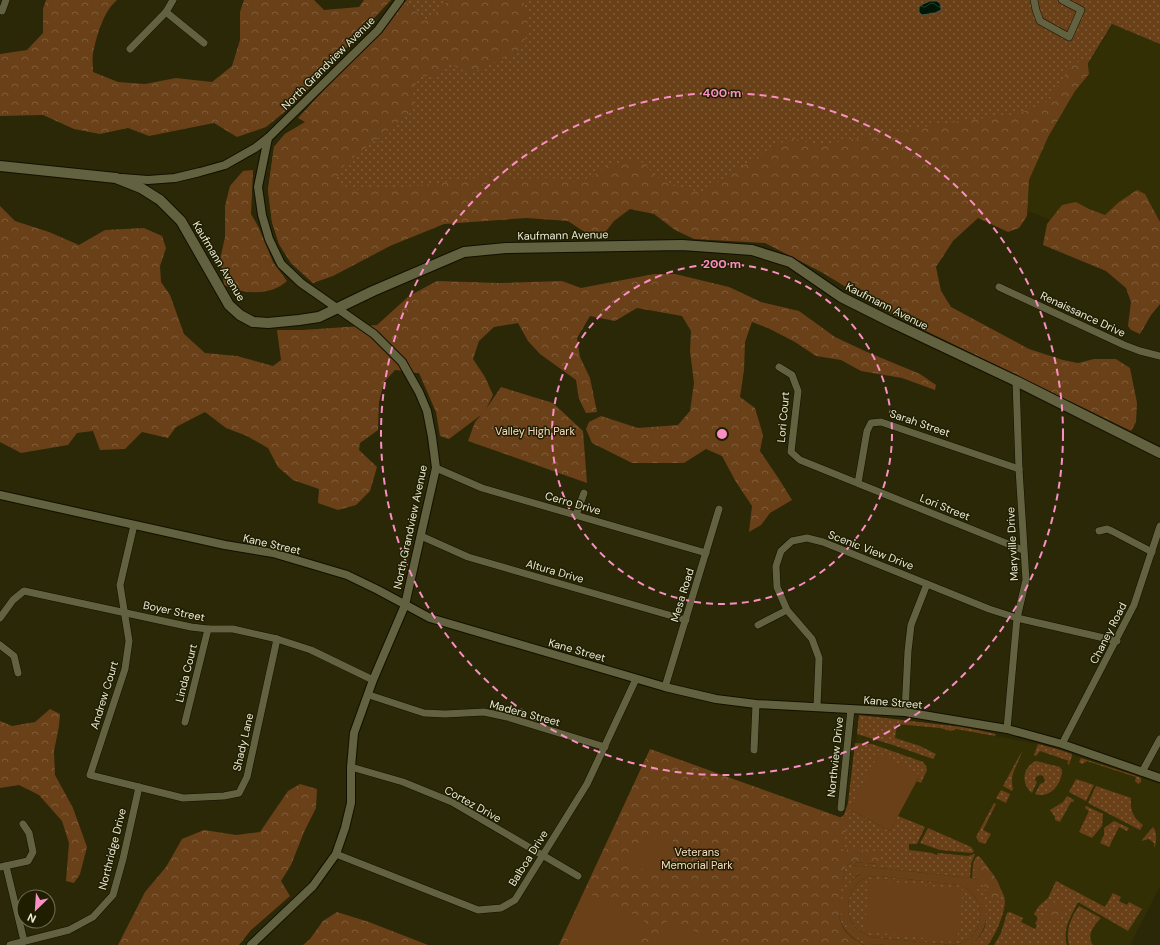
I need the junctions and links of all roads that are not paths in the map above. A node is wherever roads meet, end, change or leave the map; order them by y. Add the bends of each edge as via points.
1 (6, 0) edge
2 (173, 0) edge
3 (400, 0) edge
4 (1034, 0) edge
5 (1062, 0) edge
6 (2, 11) dead end
7 (166, 12) junction
8 (204, 43) dead end
9 (130, 49) dead end
10 (268, 138) junction
11 (0, 166) edge
12 (116, 178) junction
13 (999, 287) dead end
14 (336, 308) junction
15 (1160, 356) edge
16 (778, 366) dead end
17 (1016, 381) junction
18 (1160, 453) edge
19 (436, 468) junction
20 (1019, 469) junction
21 (858, 483) junction
22 (584, 493) dead end
23 (0, 495) edge
24 (719, 509) dead end
25 (576, 515) junction
26 (134, 525) junction
27 (1160, 526) edge
28 (1098, 531) dead end
29 (421, 536) junction
30 (1023, 550) junction
31 (1152, 552) junction
32 (706, 553) junction
33 (927, 584) junction
34 (405, 606) junction
35 (787, 610) junction
36 (124, 612) junction
37 (0, 618) edge
38 (1016, 618) junction
39 (686, 620) junction
40 (758, 625) dead end
41 (208, 629) junction
42 (277, 639) junction
43 (1117, 641) junction
44 (0, 645) edge
45 (18, 673) dead end
46 (636, 679) junction
47 (373, 680) junction
48 (665, 687) junction
49 (369, 695) junction
50 (756, 704) junction
51 (817, 707) junction
52 (851, 709) junction
53 (905, 712) junction
54 (185, 722) dead end
55 (1007, 729) junction
56 (1160, 739) edge
57 (1062, 744) junction
58 (604, 748) junction
59 (754, 750) dead end
60 (351, 767) junction
61 (1142, 772) junction
62 (90, 775) joint
63 (1160, 778) edge
64 (139, 786) junction
65 (841, 808) dead end
66 (23, 824) dead end
67 (336, 854) junction
68 (542, 856) junction
69 (3, 867) edge
70 (578, 876) dead end
71 (24, 941) junction
72 (10, 945) edge
73 (252, 945) edge

1 - 6 street
2 - 7 street
3 - 10 street, North Grandview Avenue via 378,30
4 - 5 street via 1040,21 1070,37 1081,10
7 - 8 street
7 - 9 street
10 - 12 street, North Grandview Avenue via 226,165 200,172 175,178 148,180
10 - 14 street, North Grandview Avenue via 258,187 269,239 282,264 301,283
11 - 12 main road, Kaufmann Avenue
12 - 14 main road, Kaufmann Avenue via 141,188 160,200 181,221 229,305 240,315 253,322 268,323 319,317
13 - 15 street, Renaissance Drive via 1124,345
14 - 17 main road, Kaufmann Avenue via 464,252 506,248 682,245 752,250 790,262 841,297
14 - 19 street, North Grandview Avenue via 374,334 402,362 427,411
16 - 21 street, Lori Court via 792,375 798,391 791,452 800,460
17 - 18 main road, Kaufmann Avenue
17 - 20 street, Maryville Drive
19 - 25 street, Cerro Drive via 482,488
19 - 29 street, North Grandview Avenue
20 - 21 street, Sarah Street via 881,422 871,423 867,431
20 - 30 street, Maryville Drive
21 - 30 street, Lori Street
22 - 25 street
23 - 26 street, Kane Street
24 - 32 street, Mesa Road
25 - 32 street, Cerro Drive
26 - 34 street, Kane Street via 274,553 347,575
26 - 36 street, Andrew Court via 120,585
27 - 31 street, Chaney Road
28 - 31 street via 1107,529
29 - 34 street, North Grandview Avenue
29 - 39 street, Altura Drive via 468,557
30 - 38 street, Maryville Drive via 1026,580
31 - 43 street, Chaney Road via 1134,605
32 - 39 street, Mesa Road
33 - 35 street, Scenic View Drive via 824,542 799,539 792,541 781,551 776,566 777,587
33 - 38 street, Scenic View Drive
33 - 53 street via 911,625
34 - 46 street, Kane Street via 430,618
34 - 47 street, North Grandview Avenue
35 - 40 street
35 - 51 street, Scenic View Drive via 812,639 819,658
36 - 37 street, Boyer Street via 24,591 13,600
36 - 41 street, Boyer Street
36 - 62 street, Andrew Court via 129,641 125,669
38 - 43 street, Scenic View Drive
38 - 55 street, Maryville Drive
39 - 48 street, Mesa Road
41 - 42 street, Boyer Street via 233,629
41 - 54 street, Linda Court
42 - 47 street, Boyer Street via 311,650
42 - 64 street, Shady Lane via 247,777 239,793 183,798
43 - 57 street, Chaney Road
44 - 45 street via 14,656
46 - 48 street, Kane Street
46 - 58 street, Balboa Drive
47 - 49 street, North Grandview Avenue
48 - 50 street, Kane Street via 716,699
49 - 58 street, Madera Street via 424,713 484,712
49 - 60 street, North Grandview Avenue via 354,733
50 - 51 street, Kane Street
50 - 59 street
51 - 52 street, Kane Street
52 - 53 street, Kane Street
52 - 65 street, Northview Drive
53 - 55 street, Kane Street
55 - 57 street, Kane Street
56 - 61 street
57 - 61 street, Kane Street
58 - 68 street, Balboa Drive via 587,784
60 - 67 street, North Grandview Avenue via 350,803
60 - 68 street, Cortez Drive via 403,782 452,802
61 - 63 street, Kane Street
62 - 64 street, Shady Lane
64 - 71 street, Northridge Drive via 113,895 93,917 75,927
66 - 69 street via 29,834 33,852 28,861
67 - 68 street, Balboa Drive via 478,910 501,908 515,900
67 - 73 street, North Grandview Avenue via 313,886
68 - 70 street, Cortez Drive
69 - 71 street
71 - 72 street, Northridge Drive

